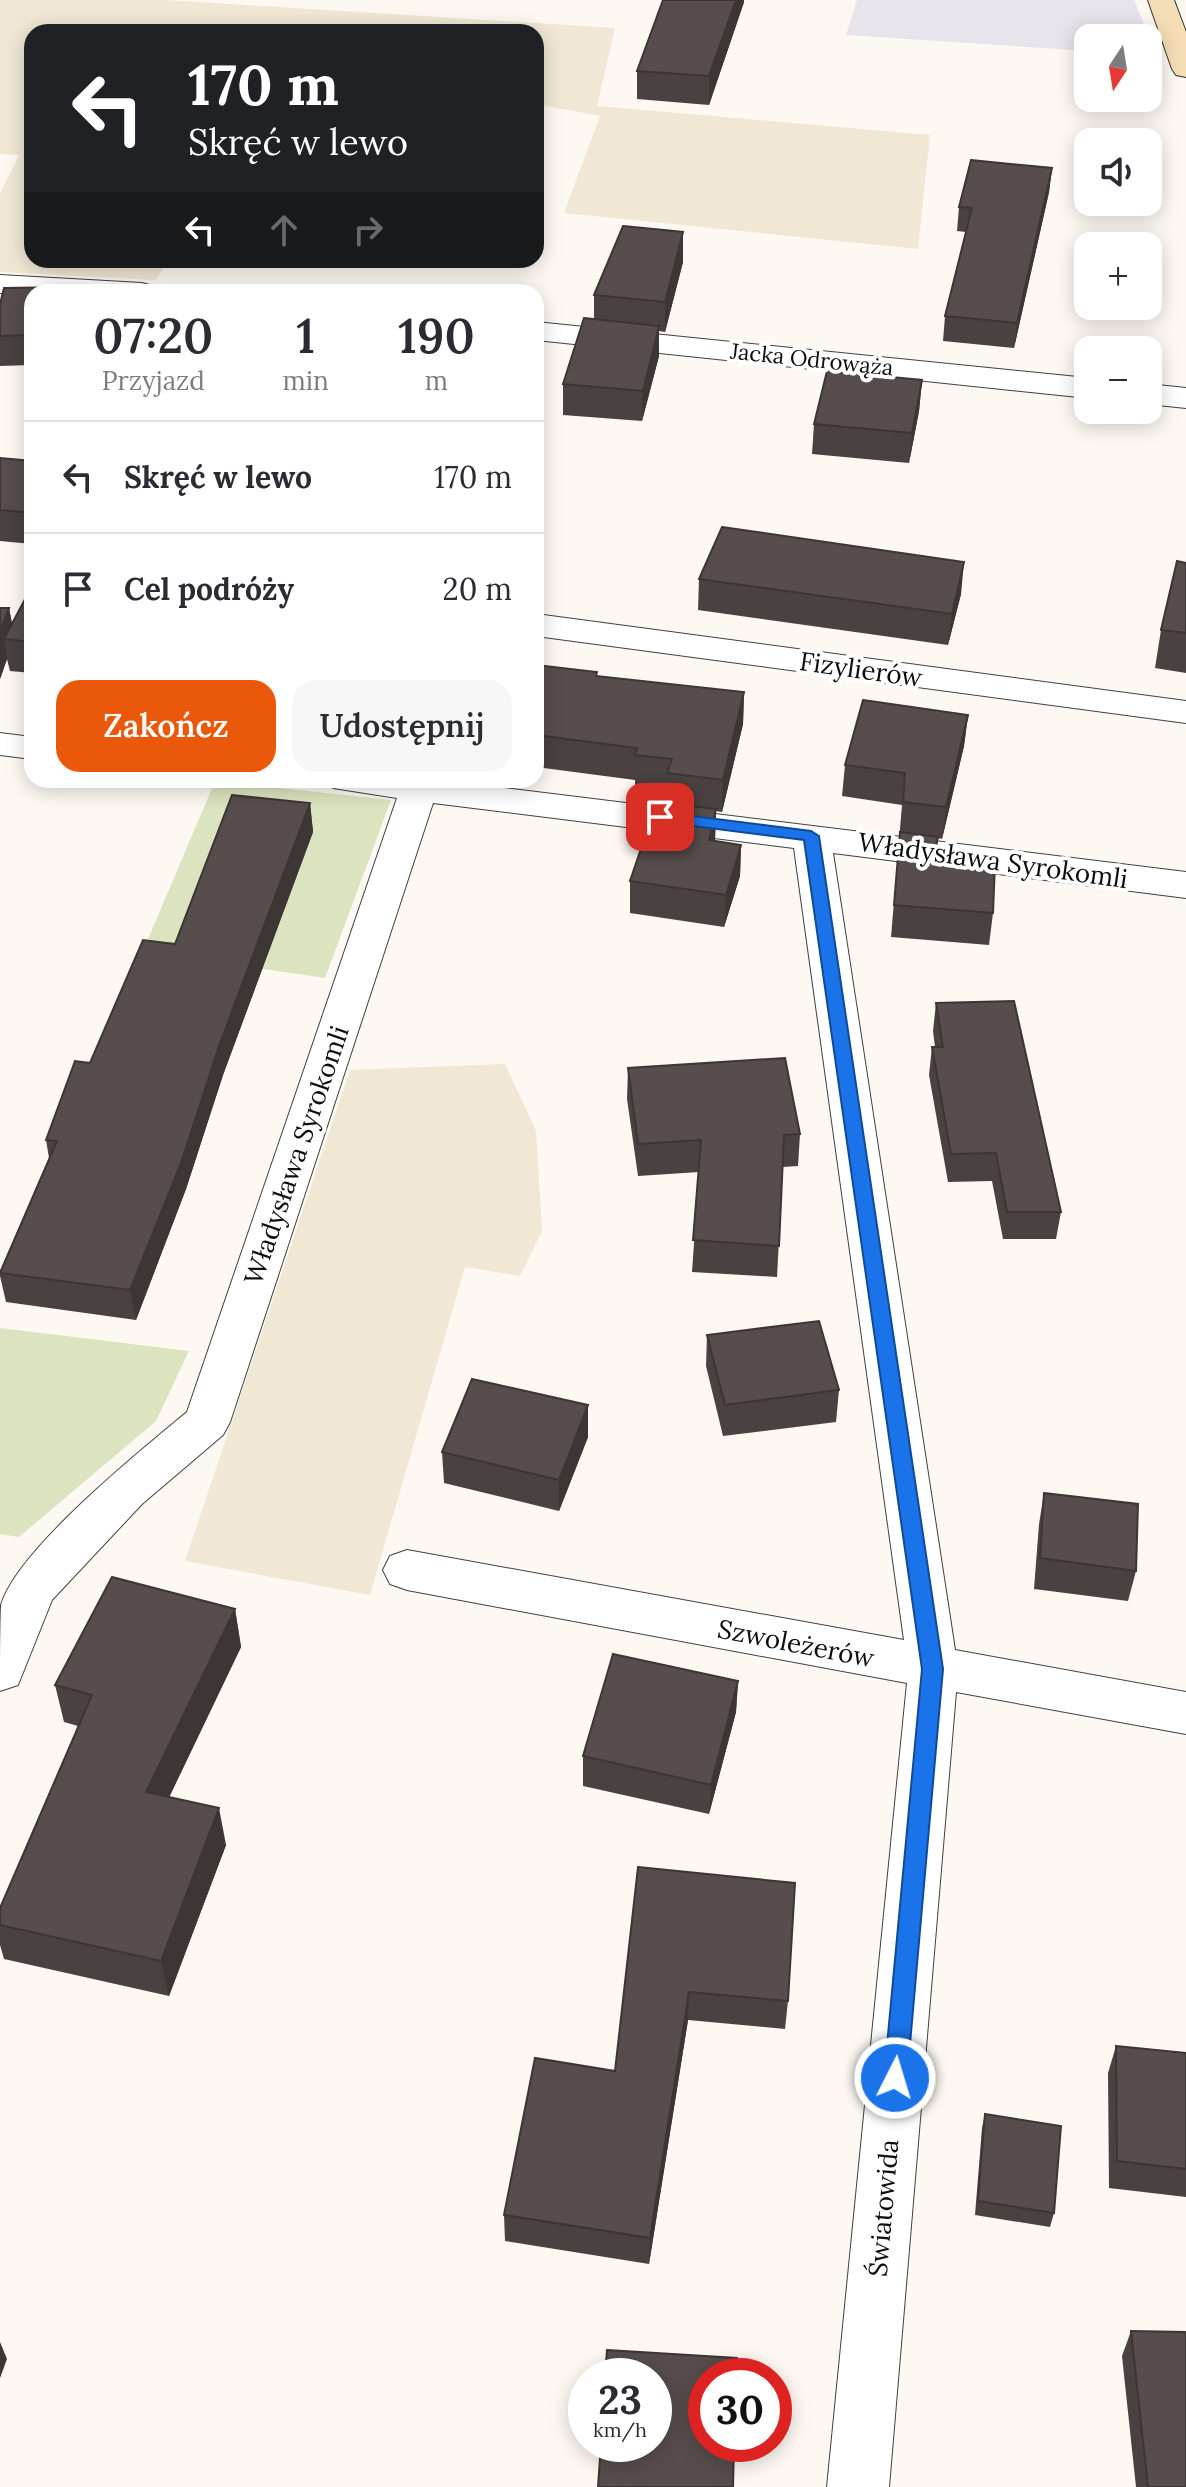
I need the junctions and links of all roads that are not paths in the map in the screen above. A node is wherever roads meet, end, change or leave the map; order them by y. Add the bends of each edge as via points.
1 (1161, 0) edge
2 (1186, 69) edge
3 (0, 284) edge
4 (24, 285) edge
5 (544, 332) edge
6 (1074, 387) edge
7 (1162, 395) edge
8 (1186, 398) edge
9 (544, 626) edge
10 (1186, 712) edge
11 (0, 744) edge
12 (24, 747) edge
13 (419, 788) edge
14 (427, 788) edge
15 (811, 836) junction
16 (1186, 885) edge
17 (407, 1570) dead end
18 (933, 1669) junction
19 (0, 1670) edge
20 (1186, 1713) edge
21 (858, 2487) edge

1 - 2 street
3 - 4 street
5 - 6 street, Jacka Odrowąża
7 - 8 street
9 - 10 street, Fizylierów
11 - 12 street
13 - 19 street, Władysława Syrokomli via 207,1422 125,1491 32,1589
14 - 15 street, Władysława Syrokomli
15 - 16 street, Władysława Syrokomli
15 - 18 street, Światowida
17 - 18 street, Szwoleżerów
18 - 20 street, Szwoleżerów
18 - 21 street, Światowida

